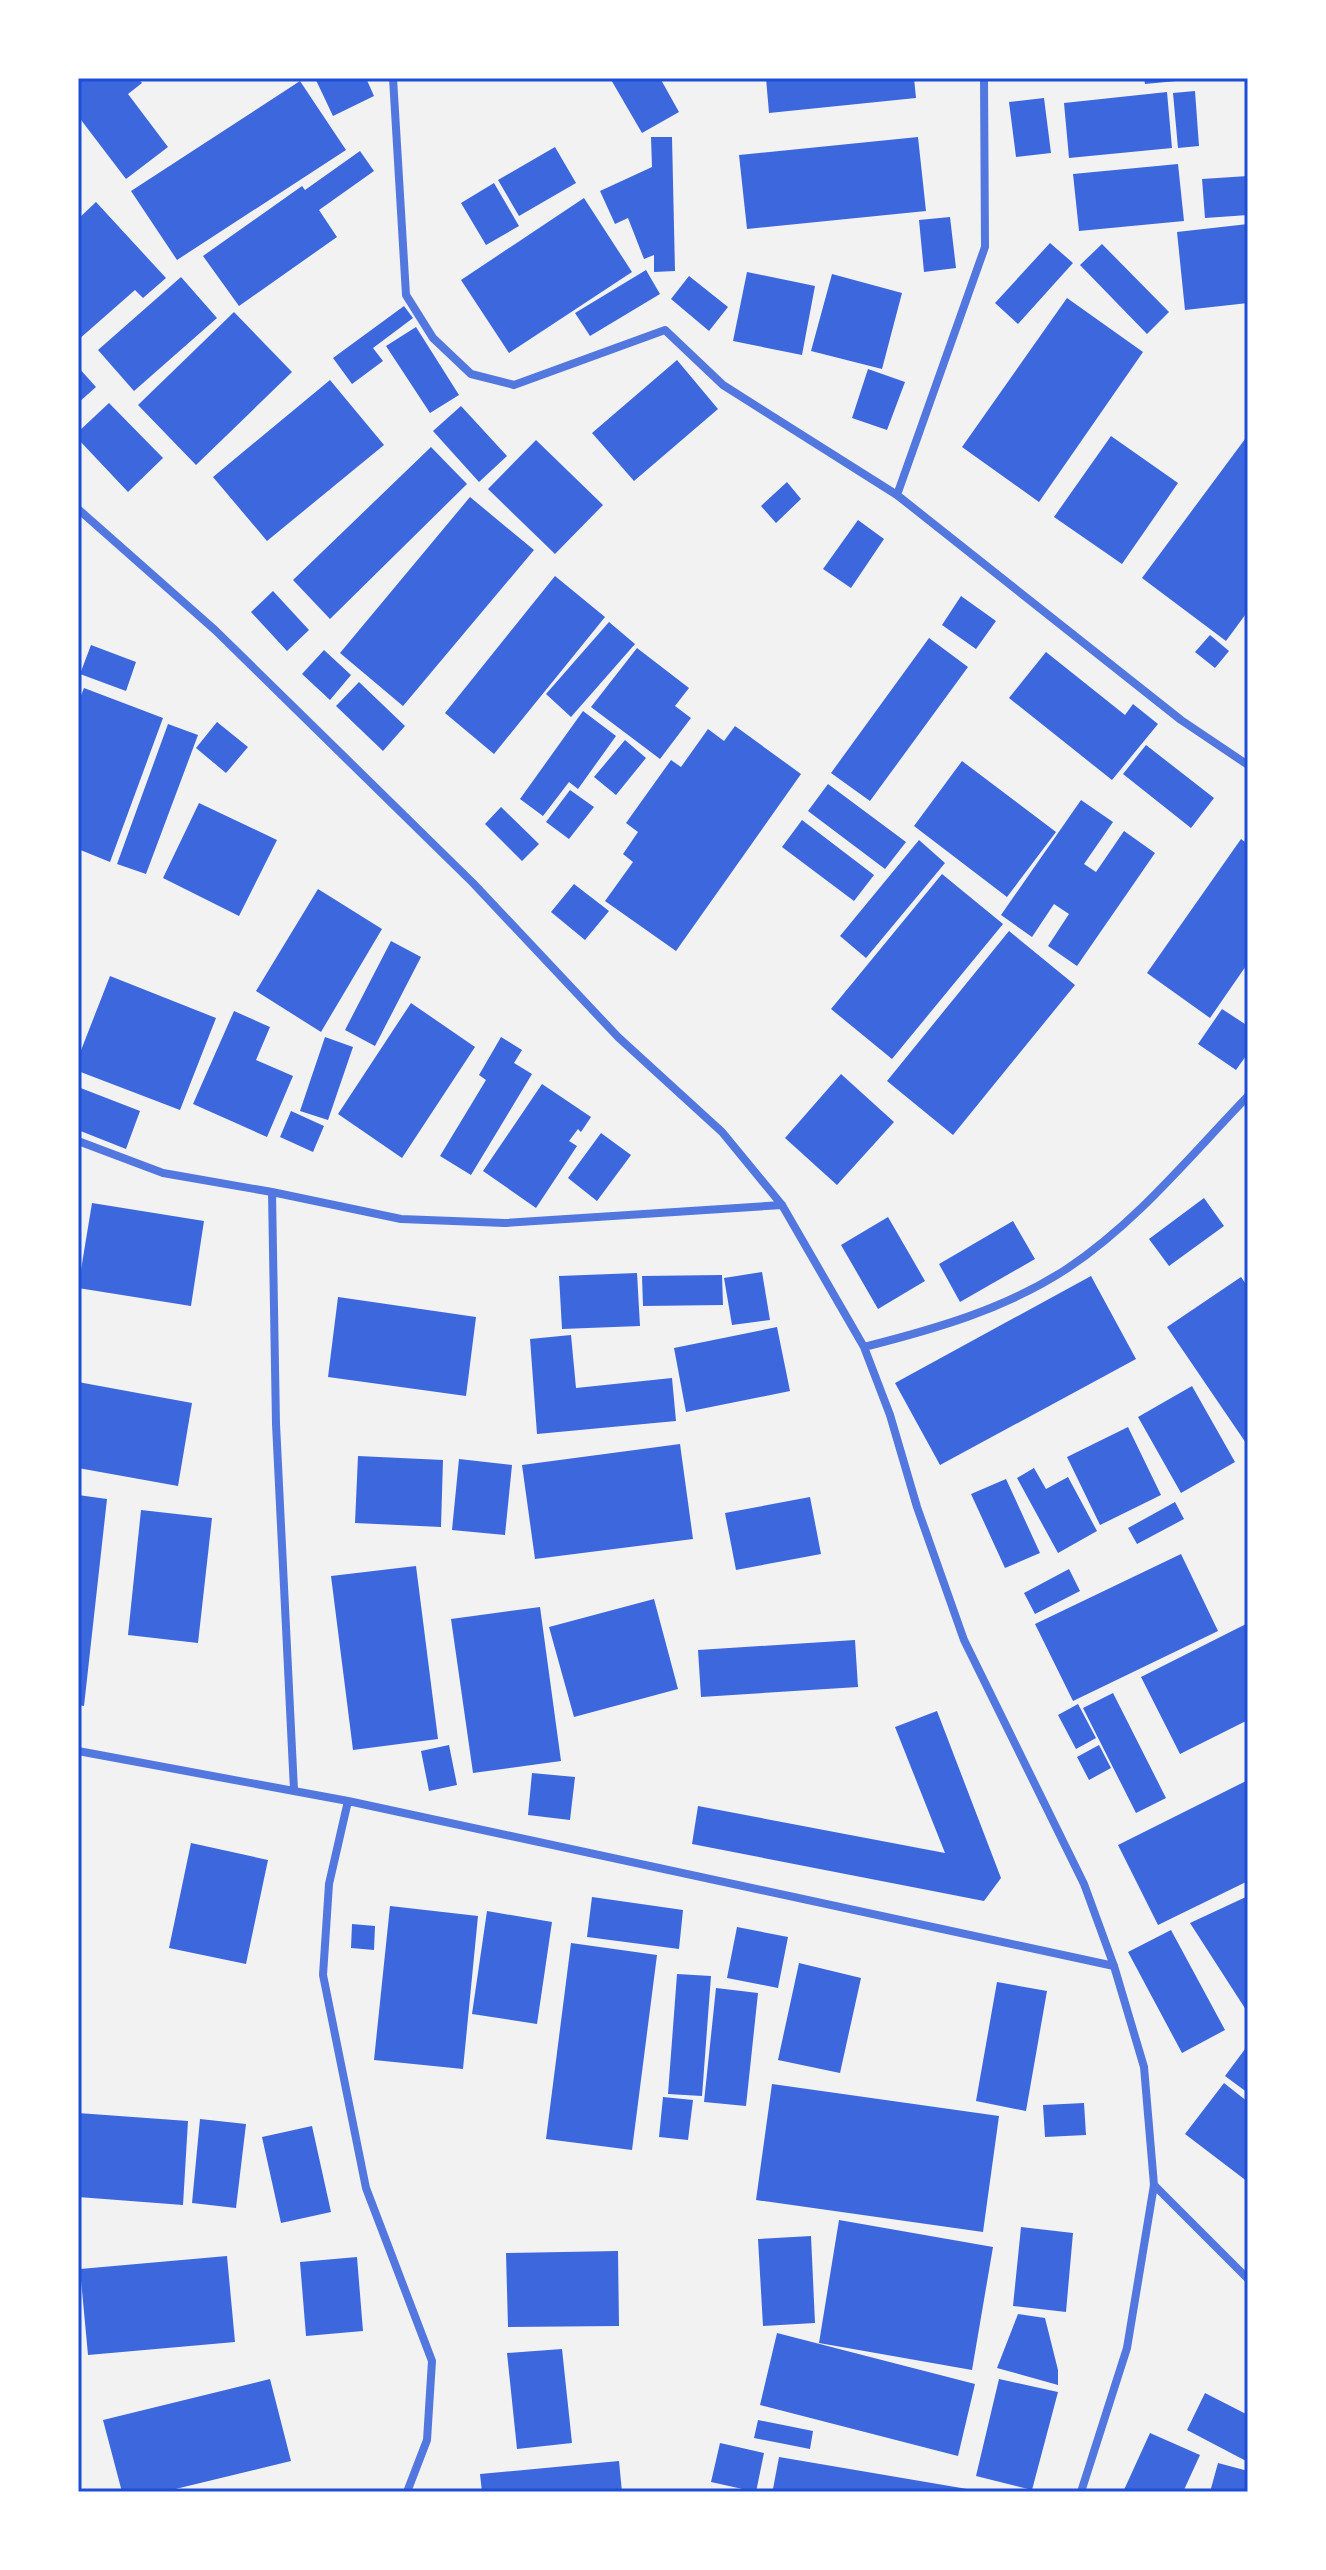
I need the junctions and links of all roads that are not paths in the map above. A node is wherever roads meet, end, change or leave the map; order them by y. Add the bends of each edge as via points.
1 (393, 78) edge
2 (984, 78) edge
3 (897, 495) junction
4 (78, 509) edge
5 (1248, 765) edge
6 (1248, 1096) edge
7 (78, 1141) edge
8 (272, 1192) junction
9 (782, 1205) junction
10 (864, 1347) junction
11 (78, 1751) edge
12 (294, 1790) junction
13 (348, 1801) junction
14 (1114, 1966) junction
15 (1154, 2185) junction
16 (1248, 2279) edge
17 (407, 2492) edge
18 (1081, 2492) edge

1 - 3 street via 406,295 433,338 471,374 514,385 665,330 723,385
2 - 3 street via 985,247
3 - 5 street via 1181,720
4 - 9 street via 215,630 473,883 618,1037 722,1132
6 - 10 street via 1128,1220 1067,1268 991,1308
7 - 8 street via 163,1173
8 - 9 street via 401,1219 505,1223
8 - 12 street via 276,1424
9 - 10 street
10 - 14 street via 964,1640 1084,1884
11 - 12 street
12 - 13 street
13 - 14 street
13 - 17 street via 329,1884 323,1975 366,2188 432,2361 427,2440
14 - 15 street via 1144,2067
15 - 16 street
15 - 18 street via 1127,2348

